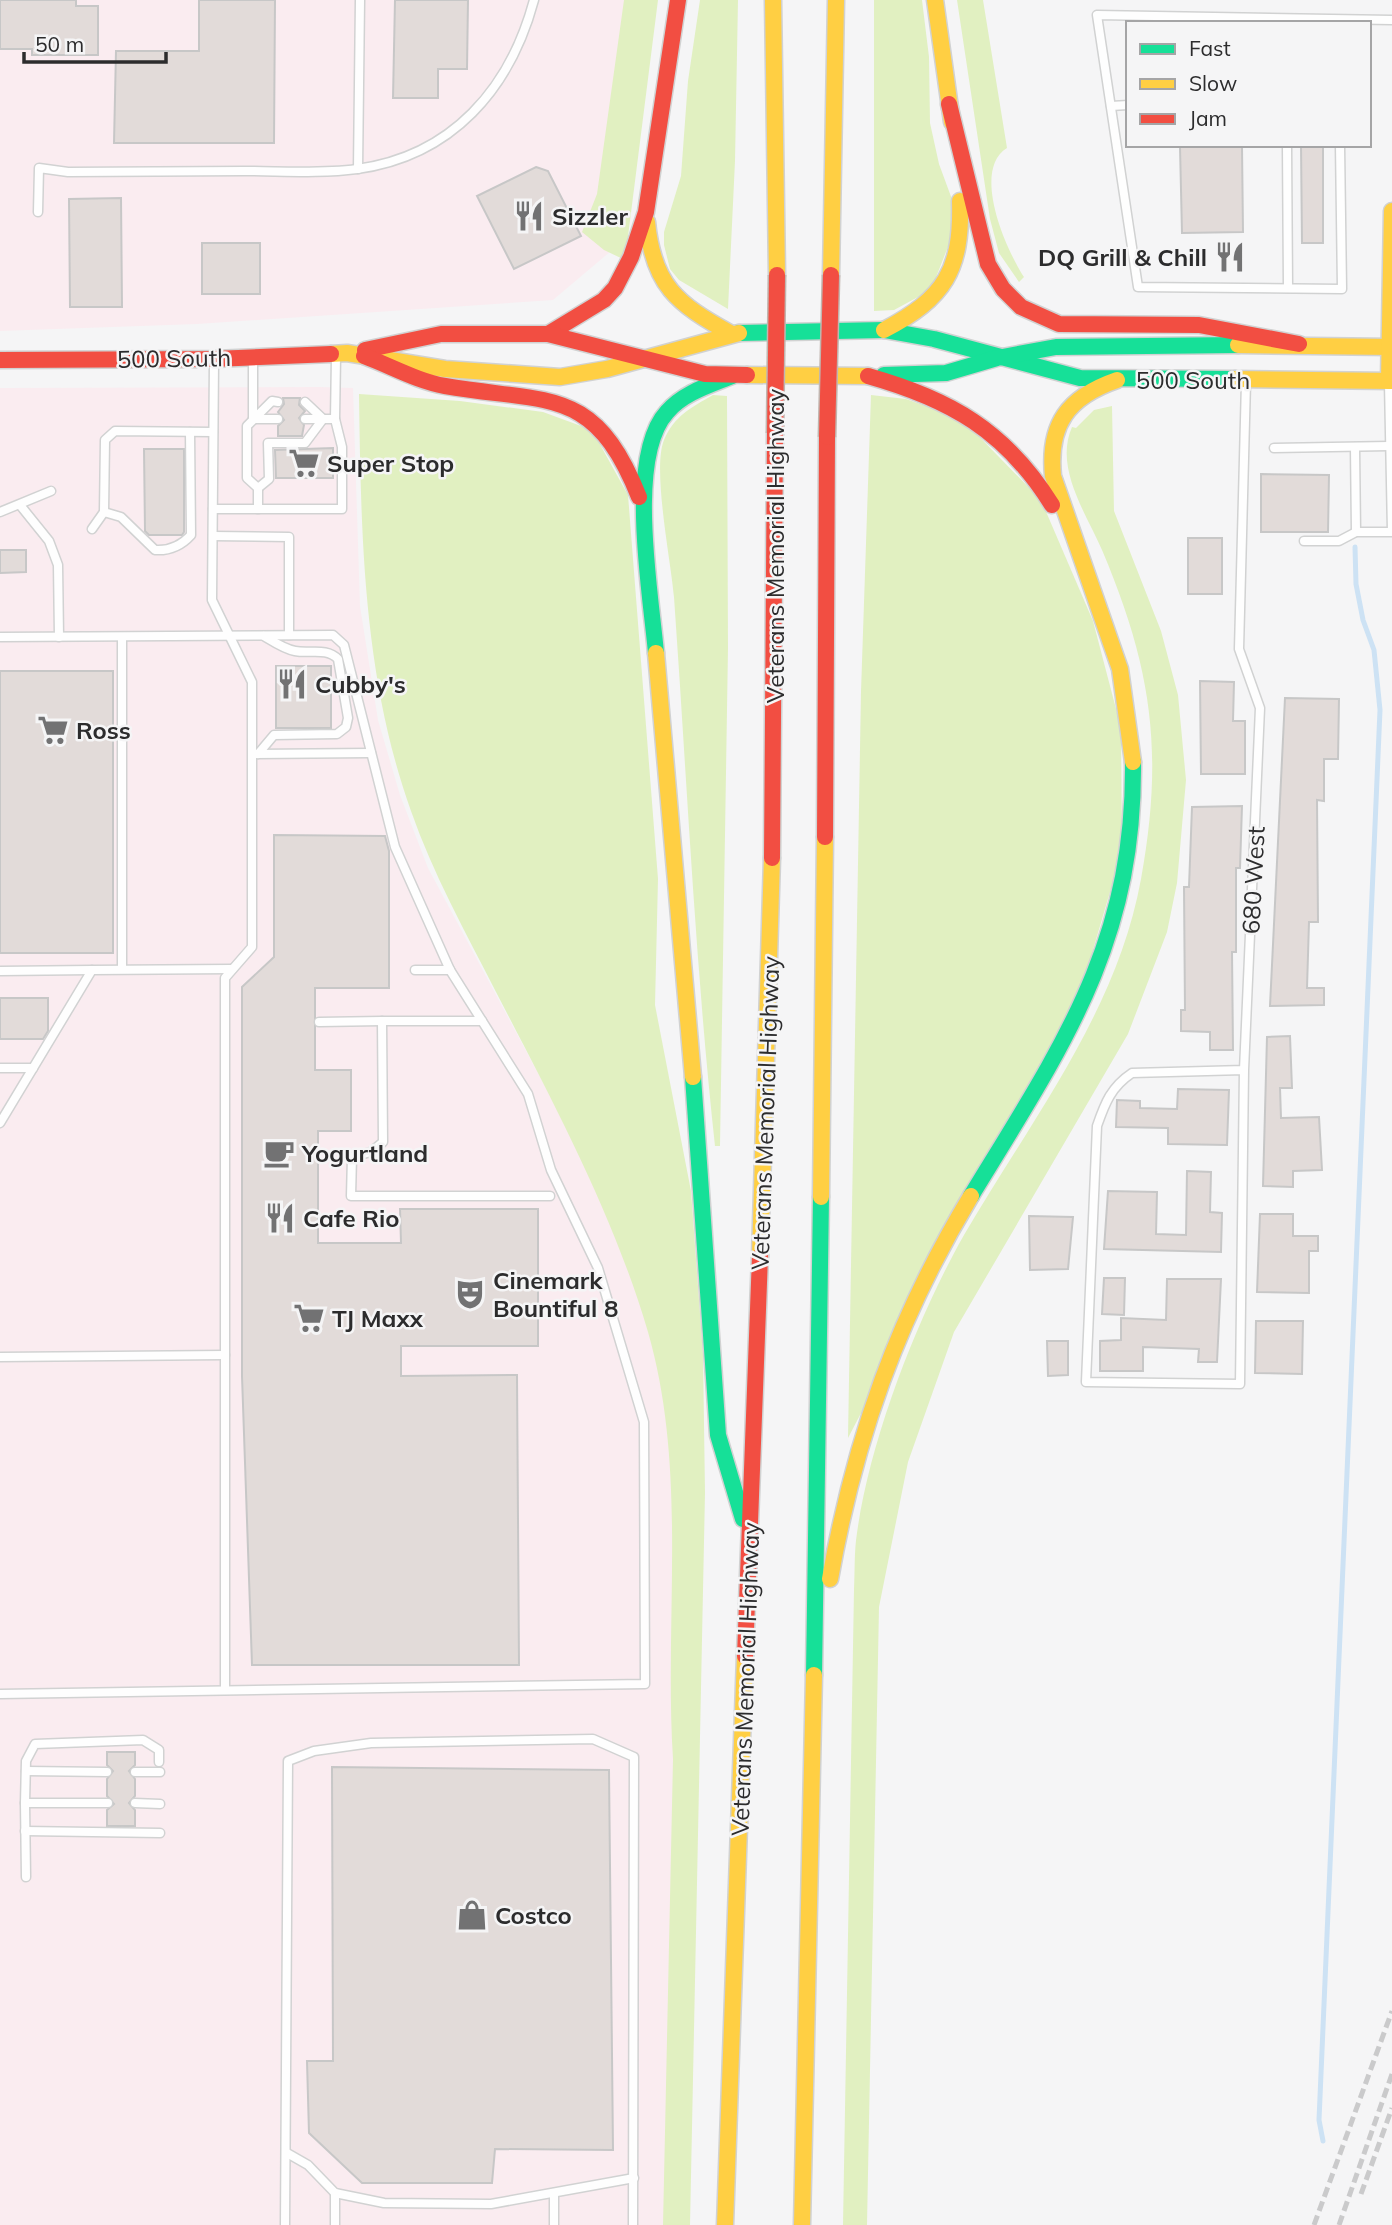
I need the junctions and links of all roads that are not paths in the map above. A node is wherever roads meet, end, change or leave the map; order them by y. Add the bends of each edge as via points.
1 (360, 0) edge
2 (534, 0) edge
3 (678, 0) edge
4 (772, 0) edge
5 (836, 0) edge
6 (935, 0) edge
7 (1392, 20) edge
8 (1304, 21) edge
9 (1365, 21) edge
10 (949, 104) junction
11 (1126, 105) edge
12 (1111, 106) junction
13 (1287, 147) edge
14 (1340, 147) edge
15 (358, 169) junction
16 (1392, 211) edge
17 (38, 212) dead end
18 (646, 212) junction
19 (1288, 288) junction
20 (884, 330) junction
21 (730, 333) junction
22 (548, 334) junction
23 (1299, 344) junction
24 (1391, 347) edge
25 (342, 354) junction
26 (364, 356) junction
27 (253, 358) junction
28 (643, 358) junction
29 (997, 358) junction
30 (214, 359) junction
31 (0, 360) edge
32 (732, 376) junction
33 (868, 376) junction
34 (1117, 380) junction
35 (1246, 380) junction
36 (1391, 381) edge
37 (278, 402) dead end
38 (305, 402) dead end
39 (253, 419) junction
40 (278, 419) dead end
41 (304, 419) dead end
42 (323, 419) junction
43 (335, 419) junction
44 (190, 432) junction
45 (213, 432) junction
46 (1389, 446) junction
47 (1356, 447) junction
48 (1274, 448) dead end
49 (258, 488) junction
50 (51, 491) dead end
51 (20, 505) junction
52 (213, 509) junction
53 (258, 509) junction
54 (0, 512) edge
55 (104, 512) junction
56 (643, 513) junction
57 (92, 529) dead end
58 (1392, 531) edge
59 (1356, 532) junction
60 (213, 536) junction
61 (1304, 541) dead end
62 (1086, 569) junction
63 (289, 635) junction
64 (231, 636) junction
65 (263, 636) junction
66 (0, 637) edge
67 (59, 637) junction
68 (122, 637) junction
69 (371, 753) junction
70 (255, 754) junction
71 (122, 969) junction
72 (92, 970) junction
73 (232, 970) junction
74 (415, 970) dead end
75 (450, 970) junction
76 (0, 971) edge
77 (382, 1021) junction
78 (482, 1021) junction
79 (319, 1022) dead end
80 (0, 1068) edge
81 (33, 1068) junction
82 (1244, 1070) junction
83 (0, 1122) edge
84 (550, 1196) dead end
85 (225, 1355) junction
86 (0, 1357) edge
87 (750, 1542) junction
88 (225, 1690) junction
89 (0, 1694) edge
90 (814, 1738) junction
91 (159, 1762) dead end
92 (26, 1771) junction
93 (107, 1772) dead end
94 (135, 1772) dead end
95 (160, 1772) dead end
96 (25, 1803) junction
97 (108, 1803) dead end
98 (135, 1803) dead end
99 (160, 1804) dead end
100 (25, 1831) junction
101 (160, 1833) dead end
102 (26, 1877) dead end
103 (287, 2153) junction
104 (634, 2178) junction
105 (335, 2193) junction
106 (554, 2193) junction
107 (285, 2225) edge
108 (334, 2225) edge
109 (554, 2225) edge
110 (633, 2225) edge
111 (725, 2225) edge
112 (802, 2225) edge

1 - 15 lane
2 - 15 lane via 512,59 475,113 420,150
3 - 18 main road
4 - 87 main road, Veterans Memorial Highway, bridge via 777,275 772,910
5 - 90 main road, bridge
6 - 10 main road
7 - 9 lane
8 - 12 lane via 1097,15
10 - 20 main road via 961,216 956,264 951,278 926,306
10 - 23 main road via 988,264 1021,307 1059,324 1199,326
11 - 12 lane
12 - 19 lane via 1138,287
13 - 19 lane
14 - 19 lane via 1342,289
15 - 17 lane via 68,172 39,168
16 - 24 main road
18 - 21 main road via 649,255 660,281 684,304
18 - 22 main road via 628,262 606,301 589,315
20 - 21 main road, 500 South
20 - 29 main road, 500 South via 934,337
21 - 28 main road, 500 South
22 - 25 main road, 500 South via 441,334
22 - 28 main road, 500 South
23 - 24 main road, 500 South
23 - 29 main road, 500 South via 1056,346
24 - 36 main road
25 - 26 main road, 500 South
25 - 27 main road, 500 South
25 - 43 lane
26 - 28 main road, 500 South via 445,369 544,377 590,373
26 - 56 main road via 442,386 549,399 575,408 592,419 624,456
27 - 30 main road, 500 South
27 - 39 lane
28 - 32 main road, 500 South via 688,371
29 - 33 main road, 500 South via 946,373
29 - 34 main road, 500 South via 1063,376
30 - 31 main road, 500 South
30 - 45 lane
32 - 33 main road, 500 South
32 - 56 main road via 690,392 658,419 649,443
33 - 62 main road via 941,399 1001,438 1037,480
34 - 35 main road, 500 South
34 - 62 main road via 1091,389 1070,404 1052,441 1053,476
35 - 36 main road, 500 South
35 - 82 lane, 680 West via 1240,649 1261,708
36 - 46 lane
37 - 39 lane via 272,401
38 - 42 lane
39 - 40 lane
39 - 49 lane via 247,426 247,478
41 - 42 lane
42 - 43 lane
42 - 49 lane via 306,443 268,443 269,479
43 - 53 lane via 342,447 342,509
44 - 45 lane
44 - 55 lane via 115,431 105,440
44 - 55 lane via 191,535 186,541 167,551 155,550 121,517
45 - 52 lane
46 - 47 lane
46 - 58 lane
47 - 48 lane
47 - 59 lane
49 - 53 lane
50 - 51 lane
51 - 54 lane
51 - 67 lane via 49,541 58,565
52 - 53 lane
52 - 60 lane
55 - 57 lane
56 - 87 main road via 698,1134 718,1435
58 - 59 lane
59 - 61 lane via 1339,541
60 - 63 lane via 289,537
60 - 64 lane via 212,600
62 - 90 main road via 1112,638 1132,736 1132,825 1121,895 1108,942 1078,1011 932,1264 897,1335 869,1410 835,1548
63 - 65 lane
63 - 69 lane via 333,635 344,645
64 - 65 lane
64 - 68 lane
64 - 70 lane via 251,682
65 - 70 lane via 292,650 333,653 338,659 348,718 337,734 274,735
66 - 67 lane
67 - 68 lane
68 - 71 lane
69 - 70 lane
69 - 75 lane via 395,847
70 - 73 lane via 251,947
71 - 72 lane
71 - 73 lane
72 - 76 lane
72 - 81 lane
73 - 85 lane via 225,978
74 - 75 lane
75 - 78 lane
77 - 78 lane
77 - 79 lane
77 - 84 lane via 383,1142 371,1152 352,1157 351,1196
78 - 88 lane via 528,1094 551,1170 598,1268 643,1422 645,1684
80 - 81 lane
81 - 83 lane
82 - 82 lane, 680 West via 1132,1073 1116,1084 1105,1102 1097,1126 1086,1382 1240,1384
85 - 86 lane
85 - 88 lane
87 - 111 main road, Veterans Memorial Highway
88 - 89 lane
90 - 112 main road
91 - 92 lane via 159,1750 143,1740 47,1741 34,1744
92 - 93 lane
92 - 96 lane
94 - 95 lane
96 - 97 lane
96 - 100 lane
98 - 99 lane
100 - 101 lane
100 - 102 lane
103 - 104 lane via 288,1761 371,1743 593,1739 635,1757
103 - 105 lane via 308,2165
103 - 107 lane
104 - 106 lane
104 - 110 lane
105 - 106 lane via 384,2203 491,2204
105 - 108 lane
106 - 109 lane

